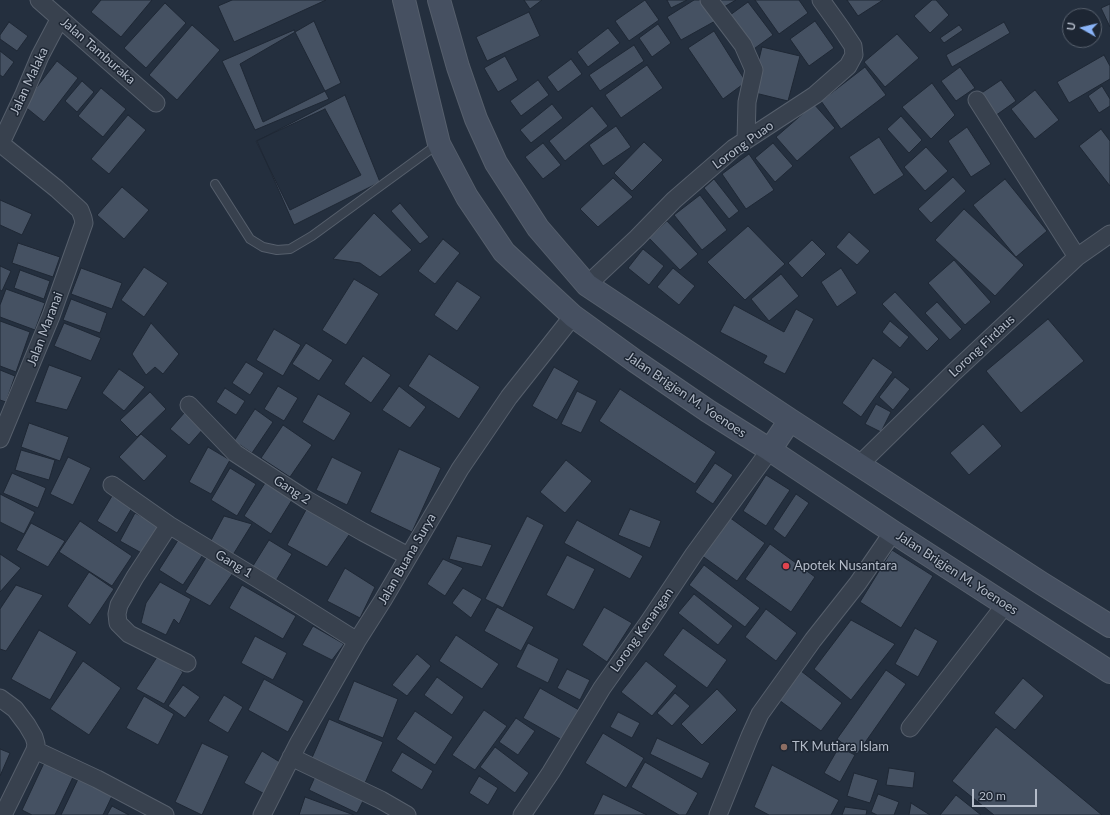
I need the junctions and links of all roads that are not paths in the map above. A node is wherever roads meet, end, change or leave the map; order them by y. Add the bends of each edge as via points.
1 (39, 0) edge
2 (404, 0) edge
3 (439, 0) edge
4 (708, 0) edge
5 (821, 0) edge
6 (60, 18) junction
7 (977, 100) dead end
8 (156, 102) dead end
9 (746, 140) junction
10 (0, 144) edge
11 (439, 144) junction
12 (215, 184) dead end
13 (1110, 234) edge
14 (1077, 257) junction
15 (587, 285) junction
16 (573, 316) junction
17 (190, 405) dead end
18 (790, 420) junction
19 (0, 439) edge
20 (770, 450) junction
21 (860, 464) junction
22 (112, 485) dead end
23 (169, 525) junction
24 (894, 532) junction
25 (408, 556) junction
26 (1005, 605) junction
27 (1110, 626) edge
28 (357, 641) junction
29 (187, 663) dead end
30 (1110, 672) edge
31 (0, 698) edge
32 (910, 728) dead end
33 (35, 750) junction
34 (291, 757) junction
35 (4, 815) edge
36 (165, 815) edge
37 (262, 815) edge
38 (407, 815) edge
39 (522, 815) edge
40 (718, 815) edge

1 - 6 street, Jalan Tamburaka
2 - 11 main road, Jalan Brigjen M. Yoenoes
3 - 15 main road via 476,119 496,163 538,228
4 - 9 street via 743,45 754,70 747,102
5 - 9 street, Lorong Puao via 853,46 854,55 848,66 814,95
6 - 8 street, Jalan Tamburaka
6 - 10 street, Jalan Malaka
7 - 14 street
9 - 15 street, Lorong Puao via 674,200
10 - 19 street, Jalan Maranai via 80,210 84,223 51,316
11 - 12 lane via 312,236 290,249 263,247 250,239
11 - 16 main road, Jalan Brigjen M. Yoenoes via 468,197 504,252
13 - 14 street, Lorong Firdaus
14 - 21 street, Lorong Firdaus
15 - 18 main road
16 - 20 main road, Jalan Brigjen M. Yoenoes via 702,407
16 - 25 street, Jalan Buana Surya via 509,397 460,469
17 - 25 street, Gang 2 via 235,453 307,500
18 - 20 main road
18 - 21 main road
20 - 24 main road, Jalan Brigjen M. Yoenoes
20 - 39 street, Lorong Kenangan via 694,554 602,688
21 - 27 main road
22 - 23 street, Gang 1
23 - 28 street, Gang 1
23 - 29 street via 135,577 116,614 118,623 128,634
24 - 26 main road, Jalan Brigjen M. Yoenoes
24 - 40 street via 760,714
25 - 28 street, Jalan Buana Surya
26 - 30 main road, Jalan Brigjen M. Yoenoes
26 - 32 street
28 - 34 street, Jalan Buana Surya
31 - 33 street via 15,709 27,725 34,737
33 - 35 street
33 - 36 street
34 - 37 street, Jalan Buana Surya
34 - 38 street

